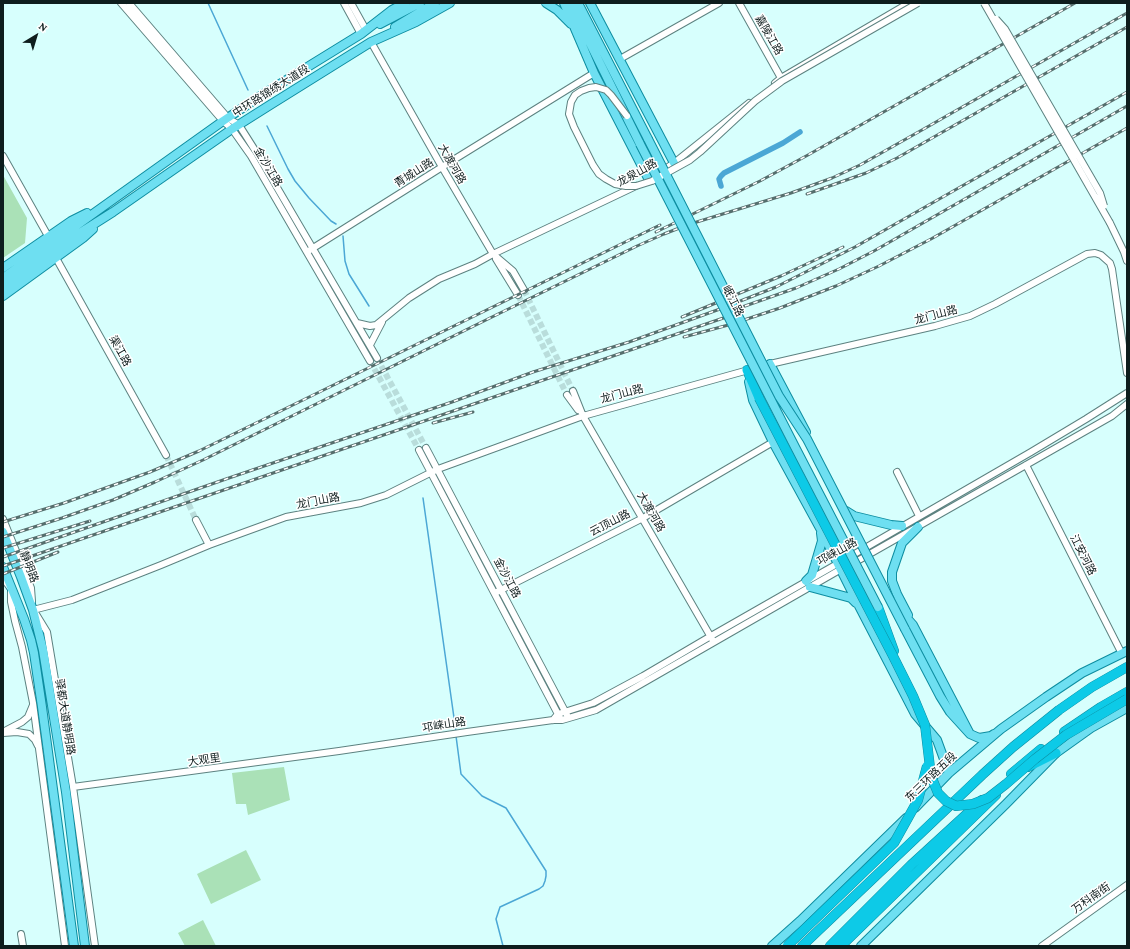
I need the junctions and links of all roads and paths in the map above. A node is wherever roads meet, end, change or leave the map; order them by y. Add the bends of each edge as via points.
1 (121, 3) edge
2 (130, 3) edge
3 (344, 3) edge
4 (352, 3) edge
5 (405, 3) edge
6 (420, 3) edge
7 (435, 3) edge
8 (450, 3) edge
9 (546, 3) edge
10 (564, 3) edge
11 (570, 3) edge
12 (578, 3) edge
13 (590, 3) edge
14 (719, 3) edge
15 (739, 3) edge
16 (904, 3) edge
17 (909, 3) edge
18 (918, 3) edge
19 (986, 6) edge
20 (575, 28) junction
21 (364, 32) junction
22 (371, 42) junction
23 (834, 47) junction
24 (620, 60) junction
25 (594, 73) junction
26 (782, 78) junction
27 (627, 116) junction
28 (225, 120) junction
29 (236, 127) junction
30 (3, 156) edge
31 (674, 163) junction
32 (442, 167) junction
33 (649, 180) junction
34 (107, 203) junction
35 (113, 212) junction
36 (70, 235) junction
37 (48, 236) junction
38 (313, 248) junction
39 (306, 252) junction
40 (493, 254) junction
41 (1125, 254) edge
42 (56, 258) junction
43 (1127, 261) edge
44 (3, 268) edge
45 (3, 278) edge
46 (3, 287) edge
47 (524, 290) tunnel mouth
48 (518, 295) tunnel mouth
49 (3, 296) edge
50 (384, 319) junction
51 (357, 323) junction
52 (370, 344) junction
53 (377, 358) tunnel mouth
54 (370, 361) tunnel mouth
55 (770, 364) junction
56 (747, 370) junction
57 (1127, 373) edge
58 (573, 391) tunnel mouth
59 (1127, 393) edge
60 (567, 395) tunnel mouth
61 (1127, 404) edge
62 (583, 416) junction
63 (773, 442) junction
64 (426, 448) tunnel mouth
65 (419, 450) tunnel mouth
66 (166, 454) tunnel mouth
67 (1026, 465) junction
68 (438, 469) junction
69 (431, 472) junction
70 (897, 472) dead end
71 (846, 511) junction
72 (919, 516) junction
73 (643, 518) junction
74 (3, 519) edge
75 (196, 520) tunnel mouth
76 (902, 526) junction
77 (918, 527) junction
78 (820, 528) junction
79 (3, 532) edge
80 (208, 545) junction
81 (867, 551) junction
82 (3, 567) edge
83 (839, 567) junction
84 (3, 578) edge
85 (808, 584) junction
86 (12, 589) junction
87 (502, 590) junction
88 (495, 593) junction
89 (858, 604) junction
90 (878, 607) joint
91 (33, 610) junction
92 (913, 625) junction
93 (710, 636) junction
94 (714, 642) junction
95 (1124, 652) edge
96 (1127, 668) edge
97 (900, 671) junction
98 (1127, 692) edge
99 (1127, 699) edge
100 (33, 703) junction
101 (1127, 708) edge
102 (566, 712) junction
103 (558, 714) junction
104 (569, 718) junction
105 (553, 720) junction
106 (562, 720) junction
107 (1001, 729) junction
108 (3, 732) edge
109 (970, 734) junction
110 (40, 749) junction
111 (339, 752) joint
112 (1056, 753) junction
113 (929, 759) junction
114 (949, 773) junction
115 (1005, 782) junction
116 (72, 787) junction
117 (1127, 885) edge
118 (21, 934) dead end
119 (22, 946) edge
120 (65, 946) edge
121 (74, 946) edge
122 (85, 946) edge
123 (95, 946) edge
124 (772, 946) edge
125 (787, 946) edge
126 (802, 946) edge
127 (830, 946) edge
128 (841, 946) edge
129 (861, 946) edge
130 (1042, 946) edge

1 - 28 street, 金沙江路
2 - 28 street, 金沙江路
3 - 21 street
4 - 21 street
5 - 21 main road, 中环路锦绣大道段
6 - 21 main road
7 - 22 main road
8 - 22 main road, 中环路锦绣大道段
9 - 20 main road
10 - 20 main road
11 - 27 main road, 岷江路, bridge
12 - 109 main road, 岷江路, bridge via 779,396 807,439 940,696 950,712
13 - 24 main road
14 - 24 street
15 - 26 street, 嘉陵江路
16 - 23 street via 846,37
17 - 23 street, 龙泉山路
18 - 27 street, bridge via 782,81 755,101 690,160 652,182 626,186 606,180 592,165 569,114 571,102 576,95 596,87 606,90
19 - 41 street, bridge via 1110,223
20 - 25 main road
21 - 28 main road, 中环路锦绣大道段
22 - 29 main road, 中环路锦绣大道段
22 - 32 street, 大渡河路
23 - 26 street, 龙泉山路
24 - 31 main road
25 - 32 street, 青城山路
25 - 33 main road
26 - 31 street, 龙泉山路
27 - 90 main road, 岷江路, bridge
28 - 29 street, 金沙江路
28 - 34 main road, 中环路锦绣大道段
29 - 35 main road, 中环路锦绣大道段
29 - 38 street, 金沙江路
29 - 39 street, 金沙江路
30 - 37 street
31 - 33 street, 龙泉山路
32 - 38 street, 青城山路
32 - 40 street, 大渡河路
33 - 40 street, 龙泉山路
34 - 36 main road
34 - 37 main road
35 - 36 main road
35 - 42 main road
36 - 45 main road
36 - 46 main road
37 - 44 main road
38 - 39 street, 青城山路
38 - 51 street, 金沙江路
39 - 54 street, 金沙江路
40 - 47 street, 大渡河路 via 513,271
40 - 48 street
40 - 50 street, 龙泉山路 via 439,279 409,298
41 - 43 street
42 - 49 main road
42 - 66 street, 渠江路
50 - 51 street, 龙泉山路 via 370,326
50 - 52 street
51 - 52 street, 金沙江路
52 - 53 street, 金沙江路
55 - 56 street, 龙门山路
55 - 57 street, 龙门山路 via 970,316 1080,257 1095,253 1106,258 1112,269
55 - 71 main road
56 - 62 street, 龙门山路
56 - 63 main road via 753,400
56 - 97 highway, bridge
58 - 62 street, 大渡河路
59 - 72 street, 邛崃山路
60 - 62 street
61 - 67 street, 邛崃山路 via 1112,416
62 - 68 street, 龙门山路
62 - 73 street, 大渡河路
63 - 73 street, 云顶山路
63 - 78 main road
64 - 68 street, 金沙江路
65 - 69 street, 金沙江路
67 - 77 street, 邛崃山路
67 - 95 street, 江安河路
68 - 69 street, 龙门山路
68 - 87 street, 金沙江路
69 - 80 street, 龙门山路 via 386,495 361,503 286,517
69 - 88 street, 金沙江路
70 - 72 street
71 - 76 main road via 854,516
71 - 81 main road
72 - 76 street, 邛崃山路
73 - 87 street, 云顶山路
73 - 93 street, 大渡河路
74 - 91 street, 驿都大道静明路 via 31,588
75 - 80 street
76 - 81 street, 邛崃山路
77 - 81 street, 邛崃山路
77 - 92 main road via 902,543 892,572 897,594
78 - 83 main road
78 - 85 main road via 822,541
79 - 91 main road, 静明路
80 - 91 street, 龙门山路 via 72,600
81 - 83 street, 邛崃山路
81 - 92 main road via 897,607
82 - 86 main road
83 - 85 street, 邛崃山路
83 - 89 main road
84 - 86 street, 驿都大道静明路
85 - 89 main road via 851,598
85 - 93 street, 邛崃山路
85 - 94 street, 邛崃山路
86 - 100 street via 11,602
86 - 121 main road, 驿都大道静明路 via 34,653
87 - 88 street, 云顶山路
87 - 102 street, 金沙江路
88 - 103 street, 金沙江路
89 - 114 main road via 915,714 937,740
90 - 97 highway, bridge
91 - 116 street via 47,632
91 - 122 main road, 驿都大道静明路 via 43,650 66,792
92 - 109 main road
93 - 94 street, 大渡河路
93 - 102 street, 邛崃山路 via 593,703
94 - 104 street, 邛崃山路 via 596,710
95 - 107 main road, 东三环路五段 via 1082,673
96 - 126 highway via 1092,687 1013,747
97 - 113 highway, bridge via 925,725
98 - 115 highway via 1054,739 1028,759
99 - 115 highway, bridge via 1066,735
100 - 108 street via 28,716 22,722
100 - 110 street
101 - 112 main road via 1091,728
102 - 103 street, 邛崃山路
102 - 104 street, 金沙江路
103 - 105 street
103 - 106 street, 金沙江路
104 - 106 street, 邛崃山路
105 - 106 street, 邛崃山路
105 - 111 street, 邛崃山路
107 - 109 main road via 991,736 979,738
107 - 114 main road, 东三环路五段
108 - 110 street via 29,734
110 - 120 street
111 - 116 street, 大观里
112 - 115 highway
112 - 129 main road
113 - 115 highway, bridge via 931,776 938,793 956,806 973,804 988,798
113 - 125 highway, bridge via 918,800 894,843
114 - 124 main road, 东三环路五段 via 898,826
115 - 127 highway via 911,865
115 - 128 highway, bridge via 977,814
116 - 123 street
117 - 130 street, 万科南街
118 - 119 street

